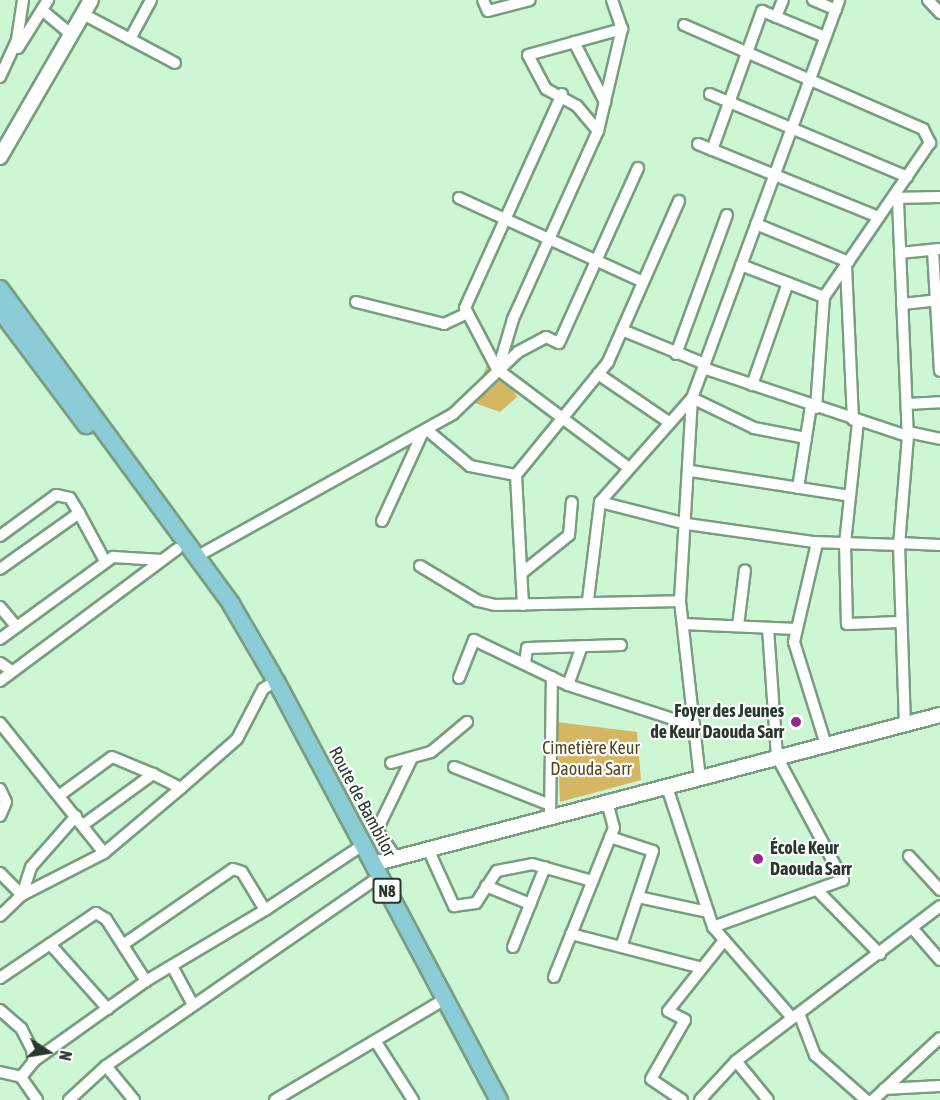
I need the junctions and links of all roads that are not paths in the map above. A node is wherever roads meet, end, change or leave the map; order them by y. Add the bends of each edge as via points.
1 (23, 0) edge
2 (91, 0) edge
3 (151, 0) edge
4 (483, 0) edge
5 (530, 0) edge
6 (612, 0) edge
7 (783, 0) edge
8 (813, 0) edge
9 (928, 0) edge
10 (45, 5) edge
11 (837, 5) edge
12 (940, 13) edge
13 (83, 14) junction
14 (776, 17) junction
15 (684, 25) dead end
16 (622, 29) junction
17 (71, 34) junction
18 (825, 38) junction
19 (130, 39) junction
20 (574, 42) junction
21 (749, 54) junction
22 (11, 58) junction
23 (175, 63) dead end
24 (0, 77) edge
25 (810, 80) junction
26 (562, 94) junction
27 (710, 94) dead end
28 (604, 102) junction
29 (730, 102) junction
30 (792, 128) junction
31 (598, 131) junction
32 (935, 143) edge
33 (698, 144) dead end
34 (712, 150) junction
35 (0, 158) edge
36 (638, 168) dead end
37 (774, 175) junction
38 (907, 177) junction
39 (940, 197) edge
40 (459, 198) dead end
41 (895, 199) junction
42 (679, 201) dead end
43 (727, 215) dead end
44 (879, 217) junction
45 (505, 220) junction
46 (756, 224) junction
47 (549, 240) junction
48 (936, 249) edge
49 (900, 253) junction
50 (596, 261) junction
51 (847, 264) junction
52 (741, 265) junction
53 (643, 282) junction
54 (788, 283) junction
55 (0, 289) edge
56 (824, 297) junction
57 (938, 301) edge
58 (356, 302) dead end
59 (902, 303) junction
60 (0, 310) edge
61 (468, 313) junction
62 (622, 330) junction
63 (676, 354) junction
64 (704, 366) junction
65 (497, 369) junction
66 (940, 371) edge
67 (598, 374) junction
68 (752, 385) junction
69 (692, 398) junction
70 (940, 402) edge
71 (907, 404) junction
72 (813, 407) junction
73 (564, 416) junction
74 (855, 421) junction
75 (670, 423) junction
76 (425, 431) junction
77 (908, 434) junction
78 (806, 438) junction
79 (940, 439) edge
80 (629, 468) junction
81 (691, 471) junction
82 (516, 475) junction
83 (798, 488) junction
84 (850, 496) junction
85 (572, 502) dead end
86 (600, 502) junction
87 (79, 513) junction
88 (382, 521) dead end
89 (687, 525) junction
90 (0, 536) edge
91 (817, 543) junction
92 (845, 543) junction
93 (899, 544) junction
94 (940, 545) edge
95 (177, 549) junction
96 (196, 556) junction
97 (162, 560) junction
98 (105, 561) junction
99 (420, 566) dead end
100 (0, 568) edge
101 (745, 570) dead end
102 (523, 572) junction
103 (588, 600) junction
104 (680, 601) junction
105 (523, 605) junction
106 (0, 607) edge
107 (901, 622) junction
108 (683, 624) junction
109 (15, 625) junction
110 (738, 627) junction
111 (768, 628) junction
112 (797, 629) junction
113 (0, 639) edge
114 (621, 645) dead end
115 (582, 646) junction
116 (0, 663) edge
117 (525, 663) junction
118 (12, 671) junction
119 (552, 677) junction
120 (459, 678) dead end
121 (0, 681) edge
122 (276, 681) joint
123 (568, 685) junction
124 (940, 715) edge
125 (467, 722) dead end
126 (0, 723) edge
127 (905, 724) junction
128 (694, 726) junction
129 (826, 745) junction
130 (777, 758) junction
131 (411, 760) junction
132 (391, 763) dead end
133 (454, 767) dead end
134 (153, 774) junction
135 (700, 778) junction
136 (667, 786) junction
137 (181, 788) junction
138 (0, 789) edge
139 (60, 795) junction
140 (607, 802) junction
141 (550, 811) junction
142 (0, 816) edge
143 (80, 820) junction
144 (610, 837) junction
145 (363, 845) junction
146 (428, 849) junction
147 (104, 853) junction
148 (909, 856) dead end
149 (396, 858) junction
150 (545, 867) junction
151 (376, 870) junction
152 (0, 873) edge
153 (592, 881) junction
154 (486, 886) junction
155 (817, 890) junction
156 (940, 890) edge
157 (22, 895) junction
158 (638, 897) junction
159 (530, 904) junction
160 (940, 906) edge
161 (265, 910) junction
162 (708, 912) junction
163 (0, 916) edge
164 (713, 927) junction
165 (913, 929) junction
166 (571, 934) junction
167 (722, 943) junction
168 (50, 944) junction
169 (124, 944) junction
170 (513, 947) dead end
171 (621, 947) junction
172 (880, 954) junction
173 (940, 960) edge
174 (172, 966) junction
175 (702, 968) junction
176 (554, 977) dead end
177 (0, 978) edge
178 (147, 981) junction
179 (445, 999) junction
180 (193, 1005) junction
181 (108, 1009) junction
182 (0, 1010) edge
183 (796, 1017) junction
184 (940, 1038) edge
185 (375, 1042) junction
186 (34, 1061) junction
187 (736, 1061) junction
188 (106, 1065) junction
189 (0, 1072) edge
190 (21, 1077) junction
191 (940, 1086) edge
192 (884, 1089) junction
193 (282, 1098) edge
194 (37, 1100) edge
195 (69, 1100) edge
196 (134, 1100) edge
197 (413, 1100) edge
198 (499, 1100) edge
199 (682, 1100) edge
200 (700, 1100) edge
201 (768, 1100) edge
202 (866, 1100) edge
203 (873, 1100) edge

1 - 22 street
2 - 13 street
3 - 19 street
4 - 5 street via 488,11
6 - 16 street
7 - 14 street
8 - 11 street
9 - 12 street
10 - 17 street
10 - 22 street
11 - 18 street
13 - 17 street
13 - 19 street
14 - 18 street
14 - 21 street via 762,11
15 - 21 street
16 - 20 street
16 - 28 street
17 - 35 street
18 - 25 street
19 - 23 street
20 - 26 street via 528,55 546,89
20 - 28 street
21 - 25 street
21 - 29 street
22 - 24 street
25 - 30 street
25 - 32 street via 923,129
26 - 31 street
26 - 45 street
27 - 29 street
28 - 31 street
29 - 30 street
29 - 34 street
30 - 37 street
30 - 38 street
31 - 47 street
32 - 38 street
33 - 34 street
34 - 37 street
36 - 50 street
37 - 44 street
37 - 46 street
38 - 41 street
39 - 41 street
40 - 45 street
41 - 44 street
41 - 49 street
42 - 53 street
43 - 63 street
44 - 51 street
45 - 47 street
45 - 61 street via 465,308
46 - 51 street
46 - 52 street
47 - 50 street
47 - 65 street
48 - 49 street
48 - 57 street
49 - 59 street
50 - 53 street
50 - 65 street via 559,343 546,337
51 - 56 street
51 - 74 street
52 - 54 street
52 - 64 street
53 - 62 street
54 - 56 street
54 - 68 street
55 - 96 main road
56 - 72 street
57 - 59 street
57 - 66 street
58 - 61 street via 444,324
59 - 71 street
60 - 95 main road
61 - 65 street
62 - 63 street
62 - 67 street
63 - 64 street
64 - 68 street
64 - 69 street
65 - 73 street
65 - 76 street via 453,414
67 - 73 street
67 - 75 street
68 - 72 street
69 - 75 street
69 - 78 street via 754,428
69 - 81 street
70 - 71 street
71 - 77 street
72 - 74 street
72 - 78 street
73 - 80 street
73 - 82 street
74 - 77 street
74 - 84 street
75 - 80 street
76 - 82 street via 470,466
76 - 88 street
76 - 96 street
77 - 79 street
77 - 93 street
78 - 83 street
80 - 86 street
81 - 83 street
81 - 89 street
82 - 102 street
83 - 84 street
84 - 92 street
85 - 102 street via 569,535
86 - 89 street
86 - 103 street
87 - 90 street via 70,498 56,495
87 - 98 street
87 - 100 street
89 - 91 street
89 - 104 street
91 - 92 street
91 - 112 street
92 - 93 street
92 - 107 street via 847,624
93 - 94 street
93 - 107 street
95 - 96 main road via 273,675 258,643
95 - 97 street
97 - 98 street via 126,555
97 - 118 street
98 - 109 street
99 - 105 street via 478,601
101 - 110 street
102 - 105 street
103 - 104 street
103 - 105 street
104 - 108 street
106 - 109 street
107 - 127 street
108 - 110 street
108 - 128 street
109 - 113 street
110 - 111 street
111 - 112 street
111 - 130 street
112 - 129 street via 794,642
114 - 115 street
115 - 117 street via 527,648
115 - 123 street
116 - 118 street
117 - 119 street
117 - 120 street via 474,640
118 - 121 street
119 - 123 street
119 - 141 street
122 - 137 street via 263,689 237,739
122 - 145 main road, Route de Bambilor / N8
123 - 128 street
124 - 127 street
125 - 131 street via 431,752
126 - 139 street
127 - 129 street
128 - 135 street
129 - 130 street
130 - 135 street
130 - 155 street via 843,880
131 - 132 street
131 - 149 street via 378,827
133 - 141 street
134 - 137 street
134 - 139 street via 112,757
134 - 143 street
135 - 136 street
136 - 140 street
136 - 162 street
137 - 147 street
138 - 142 street via 6,802
139 - 143 street
140 - 141 street
140 - 144 street via 614,828
141 - 146 street
143 - 147 street
143 - 157 street via 31,867
144 - 153 street
144 - 158 street via 653,851
145 - 151 main road, Route de Bambilor / N8
145 - 161 street
146 - 149 street
146 - 154 street via 454,906 476,903
147 - 157 street
148 - 156 street
149 - 151 street
150 - 153 street
150 - 154 street via 497,871
150 - 159 street
151 - 179 main road, Route de Bambilor / N8
151 - 180 street
152 - 157 street
153 - 166 street
154 - 159 street
155 - 164 street
155 - 172 street
157 - 163 street
158 - 162 street
158 - 171 street
159 - 170 street
160 - 165 street
161 - 169 street via 242,872 233,869
161 - 174 street
162 - 164 street
164 - 167 street
165 - 172 street
165 - 173 street
166 - 171 street
166 - 176 street
167 - 175 street
167 - 183 street
168 - 169 street via 96,912
168 - 177 street
168 - 181 street
169 - 178 street
171 - 175 street
172 - 183 street
174 - 178 street
174 - 180 street
175 - 199 street via 668,1011 685,1020 651,1079
178 - 181 street
179 - 185 street
179 - 198 main road, Route de Bambilor / N8
180 - 188 street
181 - 186 street
182 - 186 street via 21,1028
183 - 187 street
183 - 202 street via 815,1055
184 - 192 street
185 - 193 street
185 - 197 street
186 - 190 street
187 - 200 street
187 - 201 street
188 - 195 street
188 - 196 street
189 - 190 street
190 - 194 street
191 - 192 street
192 - 203 street

